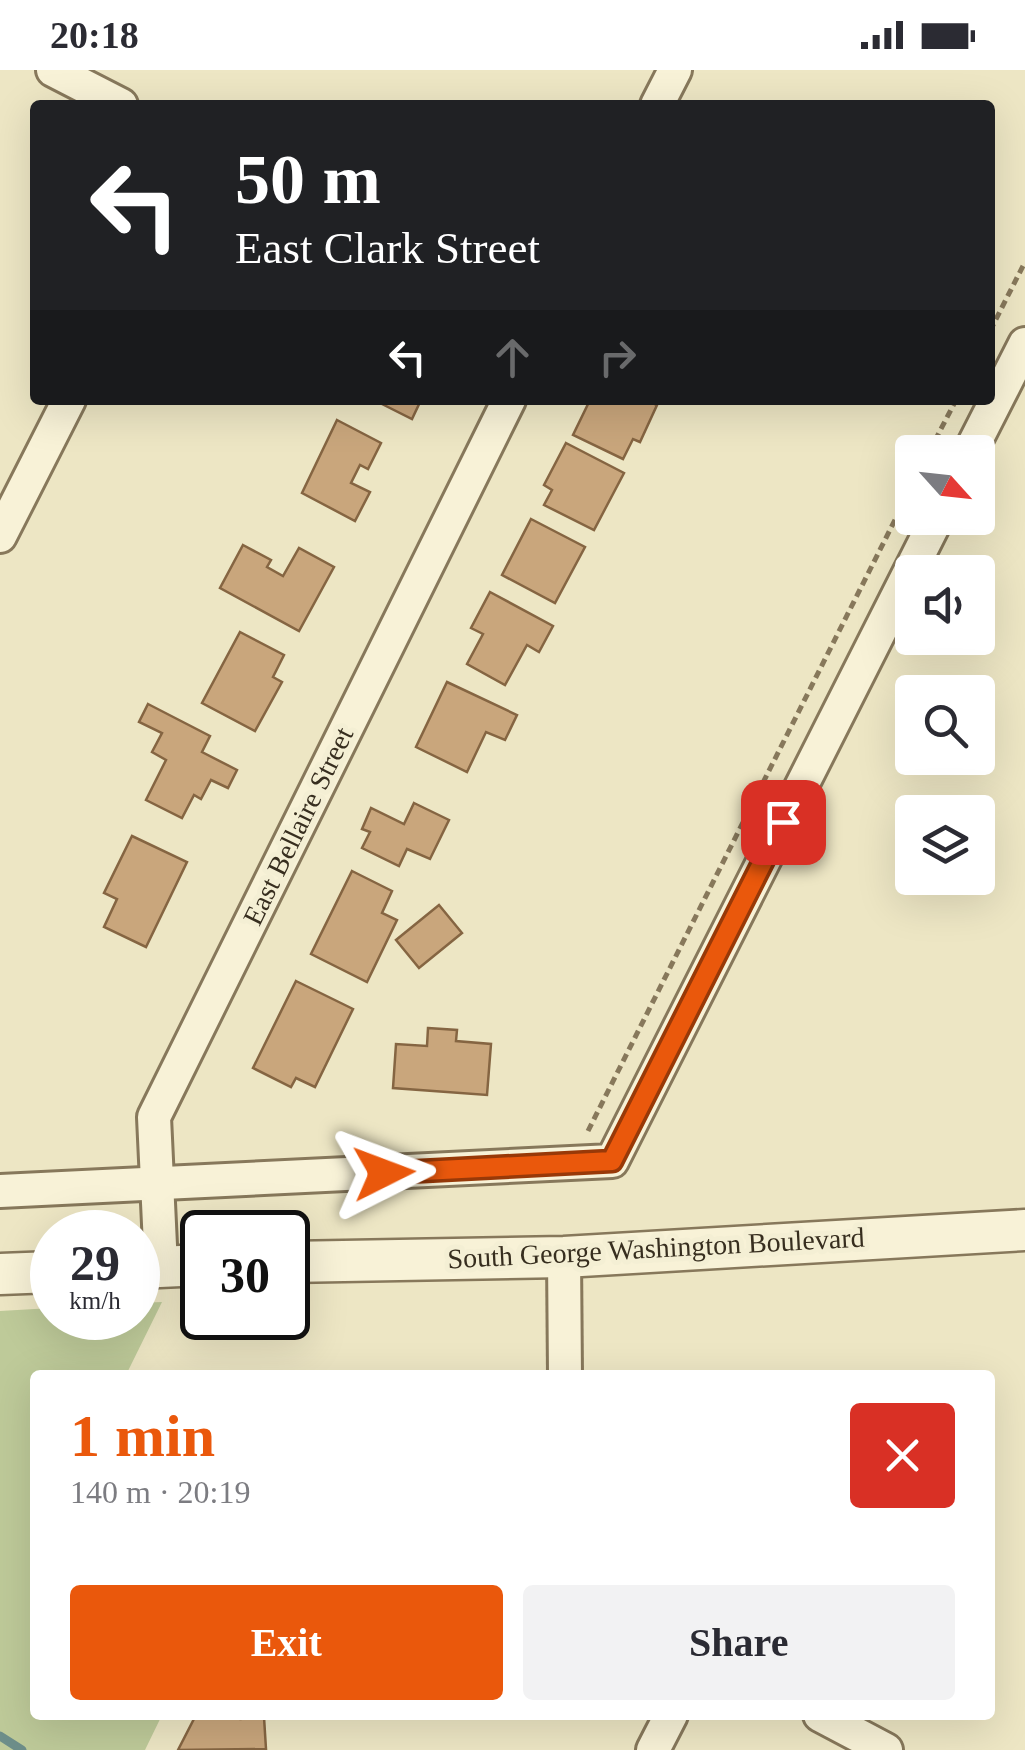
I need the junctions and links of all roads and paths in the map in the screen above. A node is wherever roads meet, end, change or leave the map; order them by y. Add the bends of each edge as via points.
1 (53, 70) edge
2 (675, 70) edge
3 (111, 100) edge
4 (660, 100) edge
5 (1025, 262) edge
6 (995, 322) edge
7 (1025, 344) edge
8 (995, 403) edge
9 (66, 405) edge
10 (507, 405) edge
11 (953, 405) edge
12 (994, 405) edge
13 (938, 435) edge
14 (979, 435) edge
15 (895, 520) edge
16 (929, 535) edge
17 (0, 536) edge
18 (584, 1138) dead end
19 (157, 1185) junction
20 (0, 1191) edge
21 (155, 1210) edge
22 (1025, 1230) edge
23 (564, 1257) junction
24 (310, 1262) edge
25 (30, 1273) edge
26 (0, 1274) edge
27 (566, 1370) edge
28 (668, 1720) edge
29 (829, 1720) edge
30 (653, 1750) edge
31 (886, 1750) edge

1 - 3 street
2 - 4 street
5 - 6 path
7 - 8 street
9 - 17 street
10 - 19 street, East Bellaire Street via 154,1117
11 - 13 path
12 - 14 street
15 - 18 path
16 - 19 street via 612,1161
19 - 20 street
19 - 21 street, East Bellaire Street
22 - 23 street, South George Washington Boulevard
23 - 24 street, South George Washington Boulevard
23 - 27 street
25 - 26 street
28 - 30 street
29 - 31 street

